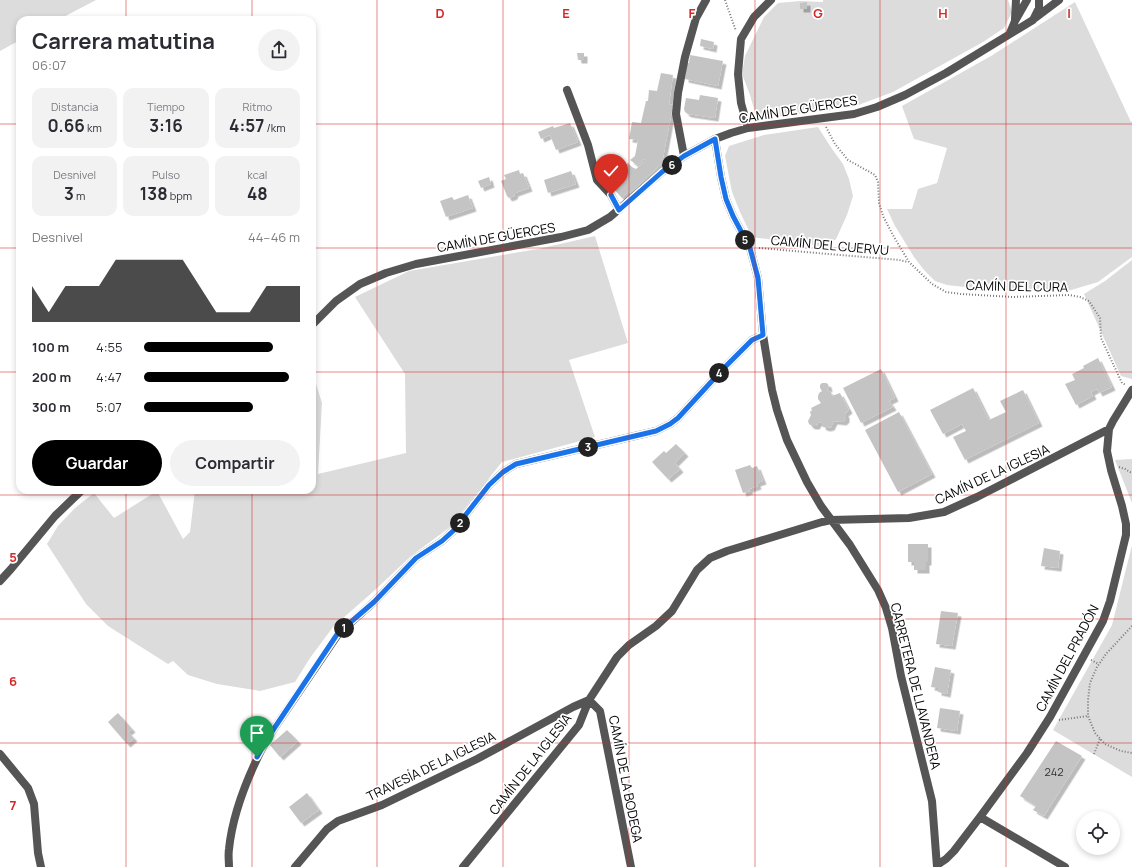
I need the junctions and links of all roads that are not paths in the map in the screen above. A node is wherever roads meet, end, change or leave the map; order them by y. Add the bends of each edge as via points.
1 (706, 0) edge
2 (771, 0) edge
3 (1016, 0) edge
4 (1027, 0) edge
5 (1039, 0) edge
6 (1059, 0) edge
7 (1033, 20) junction
8 (1015, 21) junction
9 (1010, 33) junction
10 (567, 90) dead end
11 (748, 128) junction
12 (715, 139) junction
13 (684, 156) junction
14 (619, 210) junction
15 (316, 321) edge
16 (763, 335) junction
17 (1129, 388) edge
18 (1109, 429) junction
19 (78, 494) edge
20 (831, 520) junction
21 (0, 581) edge
22 (589, 700) junction
23 (0, 754) edge
24 (980, 817) junction
25 (937, 866) edge
26 (41, 867) edge
27 (229, 867) edge
28 (295, 867) edge
29 (463, 867) edge
30 (631, 867) edge
31 (1065, 867) edge

1 - 13 street via 696,18 684,57 678,93 676,114
2 - 11 street via 754,17 741,39 738,74 741,103
3 - 8 street
4 - 8 street
5 - 7 street via 1039,8
6 - 7 street, CAMÍN DE GÜERCES
7 - 9 street, CAMÍN DE GÜERCES
8 - 9 street
9 - 11 street, CAMÍN DE GÜERCES via 905,95 877,107 854,114
10 - 14 street via 588,145 597,180 611,195
11 - 12 street, CAMÍN DE GÜERCES
12 - 13 street, CAMÍN DE GÜERCES
12 - 16 street, CARRETERA DE LLAVANDERA via 726,199 750,248 758,278
13 - 14 street, CAMÍN DE GÜERCES
14 - 15 street, CAMÍN DE GÜERCES via 588,230 416,264 386,273 360,284 336,301
16 - 20 street, CARRETERA DE LLAVANDERA via 772,390 787,440 821,506
16 - 27 street via 752,340 670,424 656,431 516,464 503,472 489,485 453,531 416,558 374,602 338,633 257,757 237,810 229,849
17 - 18 street
18 - 20 street, CAMÍN DE LA IGLESIA via 944,512 909,518
18 - 24 street, CAMÍN DEL PRADÓN via 1107,451 1122,506 1126,535 1104,620 1050,717
19 - 21 street via 55,516
20 - 22 street, CAMÍN DE LA IGLESIA via 710,558 697,570 672,611 617,657
20 - 25 street, CARRETERA DE LLAVANDERA via 862,564 886,608 932,801
22 - 28 street, TRAVESÍA DE LA IGLESIA via 478,759 382,805 338,821 327,829
22 - 29 street, CAMÍN DE LA IGLESIA via 579,725
22 - 30 street, CAMÍN DE LA BODEGA via 600,711
23 - 26 street via 28,788 34,804
24 - 25 street, CAMÍN DEL PRADÓN via 954,851
24 - 31 street

